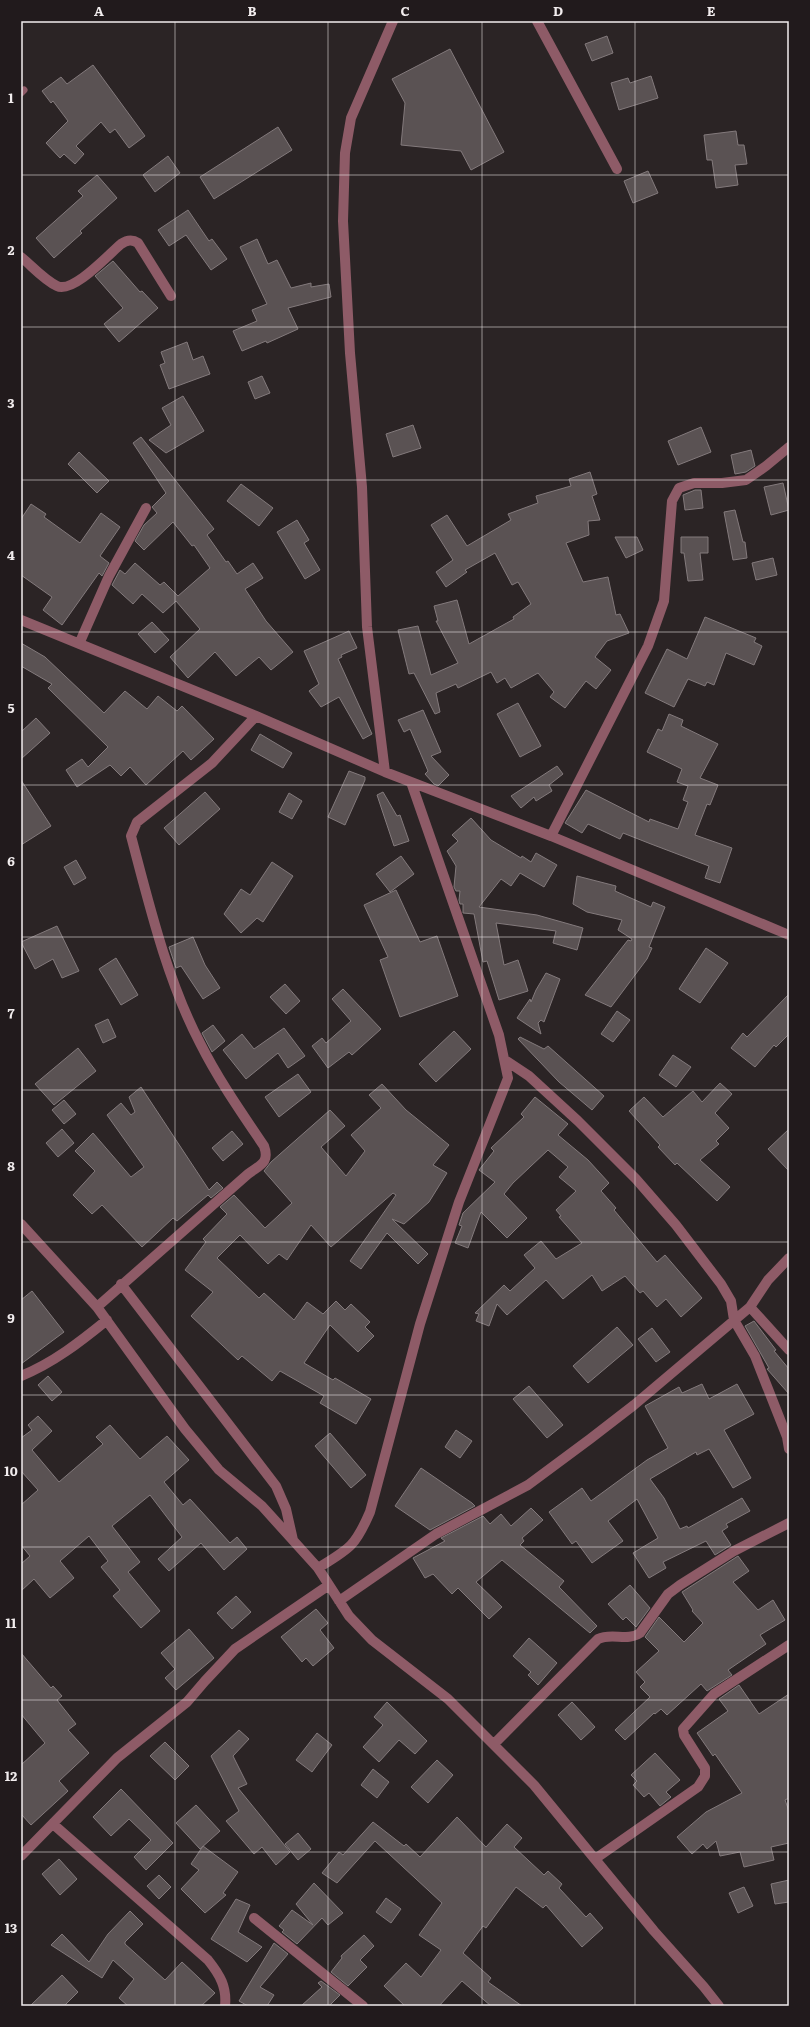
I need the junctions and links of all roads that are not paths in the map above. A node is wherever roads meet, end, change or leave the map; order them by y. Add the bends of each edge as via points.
1 (393, 21) edge
2 (537, 21) edge
3 (617, 169) dead end
4 (21, 257) edge
5 (171, 296) dead end
6 (789, 447) edge
7 (146, 508) dead end
8 (21, 620) edge
9 (78, 644) junction
10 (256, 716) junction
11 (385, 772) junction
12 (411, 782) junction
13 (551, 836) junction
14 (789, 935) edge
15 (505, 1060) junction
16 (21, 1224) edge
17 (789, 1258) edge
18 (121, 1284) junction
19 (97, 1307) junction
20 (750, 1307) junction
21 (107, 1320) junction
22 (734, 1320) junction
23 (789, 1350) edge
24 (21, 1376) edge
25 (789, 1449) edge
26 (789, 1523) edge
27 (293, 1541) junction
28 (318, 1568) junction
29 (329, 1585) junction
30 (339, 1601) junction
31 (789, 1645) edge
32 (494, 1744) junction
33 (53, 1824) junction
34 (21, 1856) edge
35 (596, 1859) junction
36 (254, 1918) dead end
37 (225, 2006) edge
38 (362, 2006) edge
39 (719, 2006) edge

1 - 11 street via 351,118 345,153 343,221 350,353 362,486 367,627
2 - 3 street
4 - 5 street via 57,286 66,288 76,284 126,241 134,241 138,243
6 - 13 street via 746,480 694,483 679,488 672,500 664,601 648,646
7 - 9 street via 109,576
8 - 9 street
9 - 10 street
10 - 11 street
10 - 18 street via 212,763 137,822 131,836 157,933 188,1018 221,1081 264,1146 267,1155 265,1161
11 - 12 street
12 - 13 street
12 - 15 street via 499,1035
13 - 14 street
15 - 22 street via 529,1076 636,1179 676,1225 721,1284 731,1300
15 - 28 street via 508,1078 459,1202 425,1308 370,1512 361,1534 350,1548
16 - 19 street
17 - 20 street via 768,1280
18 - 19 street
18 - 27 street via 276,1486 286,1509
19 - 21 street
20 - 22 street
20 - 23 street
21 - 24 street via 47,1364
21 - 27 street via 219,1470 262,1506
22 - 25 street via 755,1356 787,1437
22 - 30 street via 634,1405 528,1485 436,1534
26 - 32 street via 734,1551 680,1584 668,1594 636,1636 605,1636 598,1639
27 - 28 street
28 - 29 street
29 - 30 street
29 - 33 street via 236,1650 204,1681 187,1702 118,1758
30 - 32 street via 349,1616 372,1640 433,1686
31 - 35 street via 714,1694 684,1729 684,1735 705,1768 705,1776 698,1787
32 - 35 street via 534,1784
33 - 34 street
33 - 37 street via 208,1960 223,1983 226,1994
35 - 39 street
36 - 38 street

